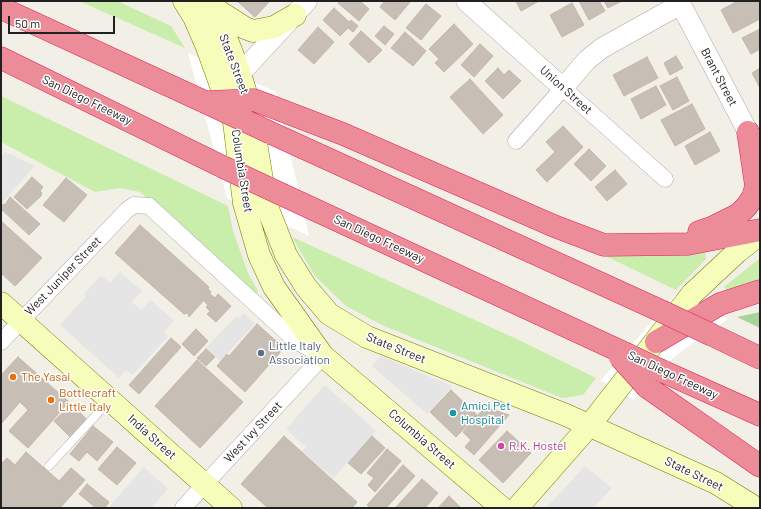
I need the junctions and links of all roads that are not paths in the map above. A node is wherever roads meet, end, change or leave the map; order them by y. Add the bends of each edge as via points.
1 (184, 1) edge
2 (203, 1) edge
3 (466, 1) edge
4 (682, 2) edge
5 (1, 8) edge
6 (301, 8) edge
7 (1, 58) edge
8 (240, 74) junction
9 (563, 88) junction
10 (205, 102) junction
11 (748, 132) junction
12 (516, 141) dead end
13 (760, 154) edge
14 (665, 179) dead end
15 (127, 210) joint
16 (760, 230) edge
17 (760, 234) edge
18 (656, 243) junction
19 (760, 291) edge
20 (1, 303) edge
21 (21, 321) junction
22 (1, 342) edge
23 (656, 342) junction
24 (619, 352) junction
25 (323, 356) junction
26 (760, 358) edge
27 (110, 400) junction
28 (760, 415) edge
29 (589, 426) junction
30 (49, 466) dead end
31 (760, 466) edge
32 (204, 484) junction
33 (183, 508) edge
34 (231, 508) edge
35 (502, 508) edge
36 (517, 508) edge
37 (755, 508) edge

1 - 25 main road, Columbia Street via 207,47 234,122 244,203 260,255 274,287
2 - 6 main road via 252,31 274,27
2 - 8 main road, State Street via 225,35
3 - 9 street, Union Street
4 - 9 street via 602,48 587,60
4 - 11 street, Brant Street
5 - 10 highway
6 - 8 street
7 - 24 highway, San Diego Freeway, bridge via 223,167
8 - 29 main road, State Street via 250,106 266,204 286,255 306,287 329,314 367,338 529,400
9 - 12 street
9 - 14 street, Union Street
10 - 18 highway, bridge via 254,100 350,137 554,226 604,245
10 - 26 highway, bridge
11 - 13 street, Brant Street
11 - 18 highway via 756,186 747,206 739,214 711,228
15 - 21 street, West Juniper Street
15 - 25 street, Columbia Street via 134,205 149,206 296,341
16 - 18 highway via 688,244
17 - 23 main road via 692,294
19 - 23 highway via 720,304
20 - 21 main road, India Street
21 - 22 street, West Juniper Street
21 - 27 main road, India Street
23 - 29 main road
24 - 28 highway, San Diego Freeway, bridge
24 - 31 highway, bridge via 647,387
25 - 32 street, West Ivy Street
25 - 35 main road, Columbia Street
27 - 30 lane
27 - 32 main road, India Street
29 - 36 main road
29 - 37 main road, State Street via 716,483
32 - 33 street, West Ivy Street
32 - 34 main road, India Street

